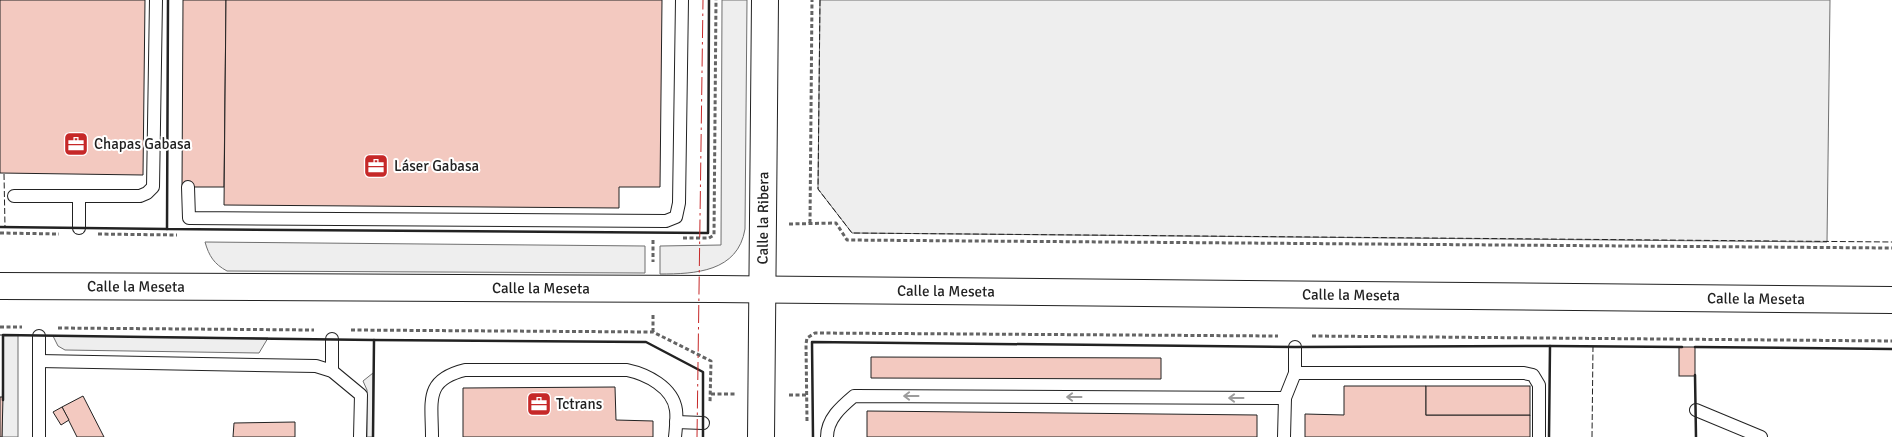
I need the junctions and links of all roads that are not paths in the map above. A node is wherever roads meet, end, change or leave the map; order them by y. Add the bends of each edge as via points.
1 (156, 0) edge
2 (682, 0) edge
3 (764, 0) edge
4 (188, 187) dead end
5 (14, 196) dead end
6 (79, 197) junction
7 (79, 228) dead end
8 (0, 286) edge
9 (762, 290) junction
10 (1892, 300) edge
11 (40, 330) road end
12 (332, 339) dead end
13 (1295, 347) dead end
14 (39, 361) junction
15 (332, 372) junction
16 (1295, 374) junction
17 (1285, 398) junction
18 (1696, 410) dead end
19 (707, 418) road end
20 (676, 422) junction
21 (39, 437) edge
22 (360, 437) edge
23 (432, 437) edge
24 (676, 437) edge
25 (761, 437) edge
26 (827, 437) edge
27 (1284, 437) edge
28 (1539, 437) edge
29 (1760, 437) edge

1 - 6 lane via 153,187 140,196
2 - 4 lane via 680,204 676,216 666,221 189,224
3 - 9 street, Calle la Ribera
5 - 6 lane
6 - 7 lane
8 - 9 street, Calle la Meseta
9 - 10 street, Calle la Meseta
9 - 25 street, Calle la Ribera
11 - 14 lane
12 - 15 lane
13 - 16 lane
14 - 15 lane via 302,365
14 - 21 lane
15 - 22 lane via 360,395
16 - 17 lane
16 - 28 lane via 1533,375 1539,385
17 -> 26 lane via 854,396 836,412
17 - 27 lane
18 - 29 lane
19 - 20 lane
20 - 23 lane via 673,400 658,383 641,373 627,370 465,370 449,374 437,382 432,400
20 - 24 lane

